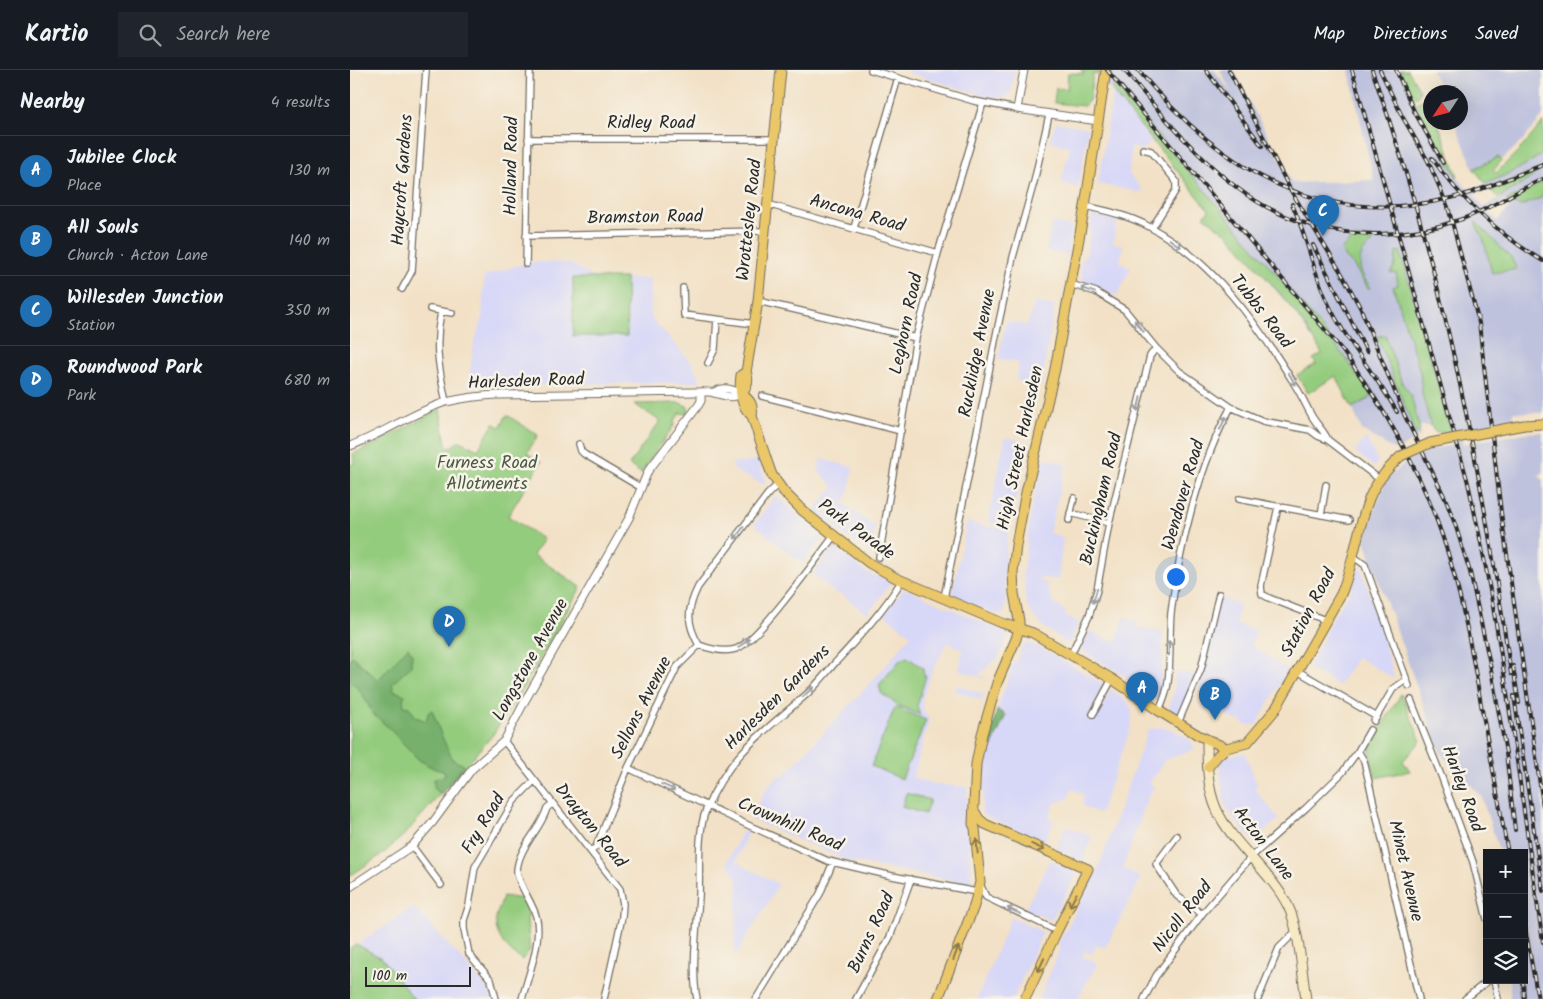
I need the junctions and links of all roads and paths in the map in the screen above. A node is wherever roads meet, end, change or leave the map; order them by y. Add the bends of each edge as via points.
1 (426, 70) edge
2 (530, 70) edge
3 (781, 70) edge
4 (871, 70) edge
5 (1024, 70) edge
6 (1106, 70) edge
7 (898, 78) junction
8 (983, 103) junction
9 (1018, 109) junction
10 (1049, 115) junction
11 (1098, 121) junction
12 (528, 139) junction
13 (775, 139) junction
14 (1143, 149) dead end
15 (767, 204) junction
16 (1085, 206) junction
17 (854, 228) junction
18 (1152, 228) junction
19 (764, 231) junction
20 (526, 236) junction
21 (938, 253) junction
22 (526, 264) dead end
23 (1070, 284) junction
24 (682, 288) dead end
25 (402, 289) dead end
26 (758, 301) junction
27 (430, 309) dead end
28 (441, 312) junction
29 (452, 314) dead end
30 (717, 319) junction
31 (755, 324) junction
32 (916, 338) junction
33 (1156, 348) junction
34 (708, 364) dead end
35 (698, 392) junction
36 (742, 394) junction
37 (762, 396) dead end
38 (446, 402) junction
39 (746, 403) joint
40 (1231, 407) junction
41 (1543, 424) edge
42 (901, 431) junction
43 (1328, 440) junction
44 (579, 444) dead end
45 (350, 446) edge
46 (1379, 479) junction
47 (778, 484) junction
48 (1326, 485) dead end
49 (640, 487) junction
50 (1074, 498) dead end
51 (1239, 499) dead end
52 (1278, 507) junction
53 (1321, 515) junction
54 (1349, 520) dead end
55 (1110, 523) junction
56 (834, 536) junction
57 (879, 557) dead end
58 (1354, 557) junction
59 (902, 580) junction
60 (1219, 594) dead end
61 (944, 598) junction
62 (1325, 620) junction
63 (1019, 628) junction
64 (698, 645) junction
65 (1071, 654) junction
66 (1296, 670) junction
67 (1112, 678) junction
68 (1411, 700) dead end
69 (1156, 709) junction
70 (1093, 714) dead end
71 (1178, 723) junction
72 (1370, 730) dead end
73 (1206, 740) junction
74 (504, 741) junction
75 (1226, 748) junction
76 (1358, 751) junction
77 (1208, 767) junction
78 (628, 768) junction
79 (534, 781) junction
80 (552, 804) junction
81 (708, 806) junction
82 (975, 812) junction
83 (985, 824) junction
84 (975, 828) junction
85 (1177, 836) dead end
86 (412, 846) junction
87 (591, 851) junction
88 (1251, 857) junction
89 (833, 862) junction
90 (912, 879) junction
91 (980, 882) junction
92 (441, 885) dead end
93 (350, 887) edge
94 (977, 892) junction
95 (1483, 903) edge
96 (1202, 914) junction
97 (1057, 931) junction
98 (1296, 932) junction
99 (1484, 984) edge
100 (1495, 984) edge
101 (496, 999) edge
102 (522, 999) edge
103 (604, 999) edge
104 (697, 999) edge
105 (756, 999) edge
106 (856, 999) edge
107 (938, 999) edge
108 (1026, 999) edge
109 (1144, 999) edge
110 (1258, 999) edge
111 (1306, 999) edge
112 (1419, 999) edge
113 (1465, 999) edge
114 (1498, 999) edge

1 - 25 street, Haycroft Gardens via 412,271
2 - 12 street, Holland Road
3 - 13 main road, Wrottesley Road
4 - 7 street
5 - 9 street
6 - 11 main road, High Street Harlesden
7 - 8 street
7 - 17 street
8 - 9 street
8 - 21 street, Leghorn Road
9 - 10 street
10 - 11 street
10 - 61 street, Rucklidge Avenue via 1013,257
11 - 16 main road, High Street Harlesden
12 - 13 street, Ridley Road
12 - 20 street, Holland Road
13 - 15 main road, Wrottesley Road
14 - 18 street via 1151,151 1177,186
15 - 17 street, Ancona Road
15 - 19 main road, Wrottesley Road
16 - 18 street, Tubbs Road via 1132,218
16 - 23 main road, High Street Harlesden
17 - 21 street, Ancona Road
18 -> 43 street, Tubbs Road via 1198,262 1232,297 1275,352
19 - 20 street, Bramston Road
19 - 26 main road, Wrottesley Road
20 - 22 street, Holland Road
21 - 32 street, Leghorn Road
33 -> 23 street via 1125,310 1096,292
23 - 63 main road, High Street Harlesden via 1055,369 1016,545 1013,572
24 - 30 street via 684,314
26 - 31 main road, Wrottesley Road
26 - 32 street
27 - 28 street
28 - 29 street
28 - 38 street via 436,350
30 - 31 street
30 - 34 street via 715,349
31 - 36 main road, Wrottesley Road via 746,372 740,380
32 - 42 street, Leghorn Road
33 - 40 street via 1179,371
33 -> 55 street, Buckingham Road via 1150,356
35 - 36 street, Harlesden Road via 732,388
35 - 38 street, Harlesden Road via 497,395
35 - 49 street, Longstone Avenue via 694,410 648,471
36 - 39 main road, Wrottesley Road
37 - 42 street
38 - 45 street, Harlesden Road
39 - 47 main road, Park Parade
40 - 43 street via 1263,421 1310,430
69 -> 40 street, Wendover Road via 1168,684 1174,590 1189,524 1213,444
41 - 46 main road, Station Road, bridge via 1430,443 1401,456
42 - 57 street, Leghorn Road
43 - 46 street, Tubbs Road
44 - 49 street via 584,454
46 - 58 main road, Station Road via 1369,498
47 - 56 main road, Park Parade via 797,506
47 -> 64 street via 698,587 689,613
48 - 53 street
49 - 74 street, Longstone Avenue via 629,518
50 - 55 street via 1070,517
51 - 52 street
52 - 53 street
52 - 62 street via 1262,594
53 - 54 street
55 -> 65 street, Buckingham Road via 1097,590
56 - 59 main road, Park Parade via 876,568
64 -> 56 street via 726,651 744,644 773,614
58 - 62 main road, Station Road via 1341,594
58 - 66 street via 1365,565 1408,683 1393,689 1376,719
59 - 61 main road, Park Parade
81 -> 59 street, Harlesden Gardens via 736,757 808,692 852,645
60 - 71 street via 1201,669
61 - 63 main road, Park Parade
62 - 66 main road, Station Road
63 - 65 main road via 1033,632
63 - 82 main road via 997,683 982,734 976,764
64 - 78 street, Sellons Avenue via 677,667
65 - 67 main road
66 - 75 main road, Station Road via 1274,710 1247,743
67 - 69 main road
67 - 70 street
68 - 95 street, Harley Road via 1473,862
69 - 71 main road
71 - 73 main road
72 - 76 street, Nicoll Road
73 - 75 main road
73 - 77 main road, Acton Lane
74 - 79 street, Drayton Road
74 - 86 street, Longstone Avenue via 472,769
75 - 77 main road
76 - 88 street, Nicoll Road via 1332,783
76 - 112 street, Minet Avenue via 1364,762
77 - 88 main road, Acton Lane via 1216,809
78 -> 81 street, Crownhill Road
78 - 87 street, Sellons Avenue via 606,825
79 - 80 street, Drayton Road
79 - 101 street, Fry Road via 514,801 475,867 464,920 469,954 491,980
80 - 87 street, Drayton Road
80 - 102 street via 520,856 517,872 537,917 538,934
81 - 89 street, Crownhill Road
81 - 104 street, Harlesden Gardens via 701,848 694,981
82 - 83 main road
82 - 84 main road
83 - 84 main road
83 -> 97 main road via 1088,869
91 -> 84 main road
85 - 96 street via 1156,864 1177,896
86 - 92 street
86 - 93 street, Longstone Avenue
87 - 103 street, Drayton Road via 620,889 623,904
88 - 96 street, Nicoll Road
88 - 98 main road, Acton Lane via 1288,906
89 - 90 street, Crownhill Road
89 - 105 street via 820,894
90 - 94 street, Crownhill Road
90 - 106 street, Burns Road via 890,937
91 - 94 main road
97 -> 91 street via 986,897
107 -> 94 main road
96 - 109 street, Nicoll Road via 1156,976
97 -> 108 main road
98 - 110 street via 1279,948
98 - 111 main road, Acton Lane
99 - 113 street
100 - 114 street

